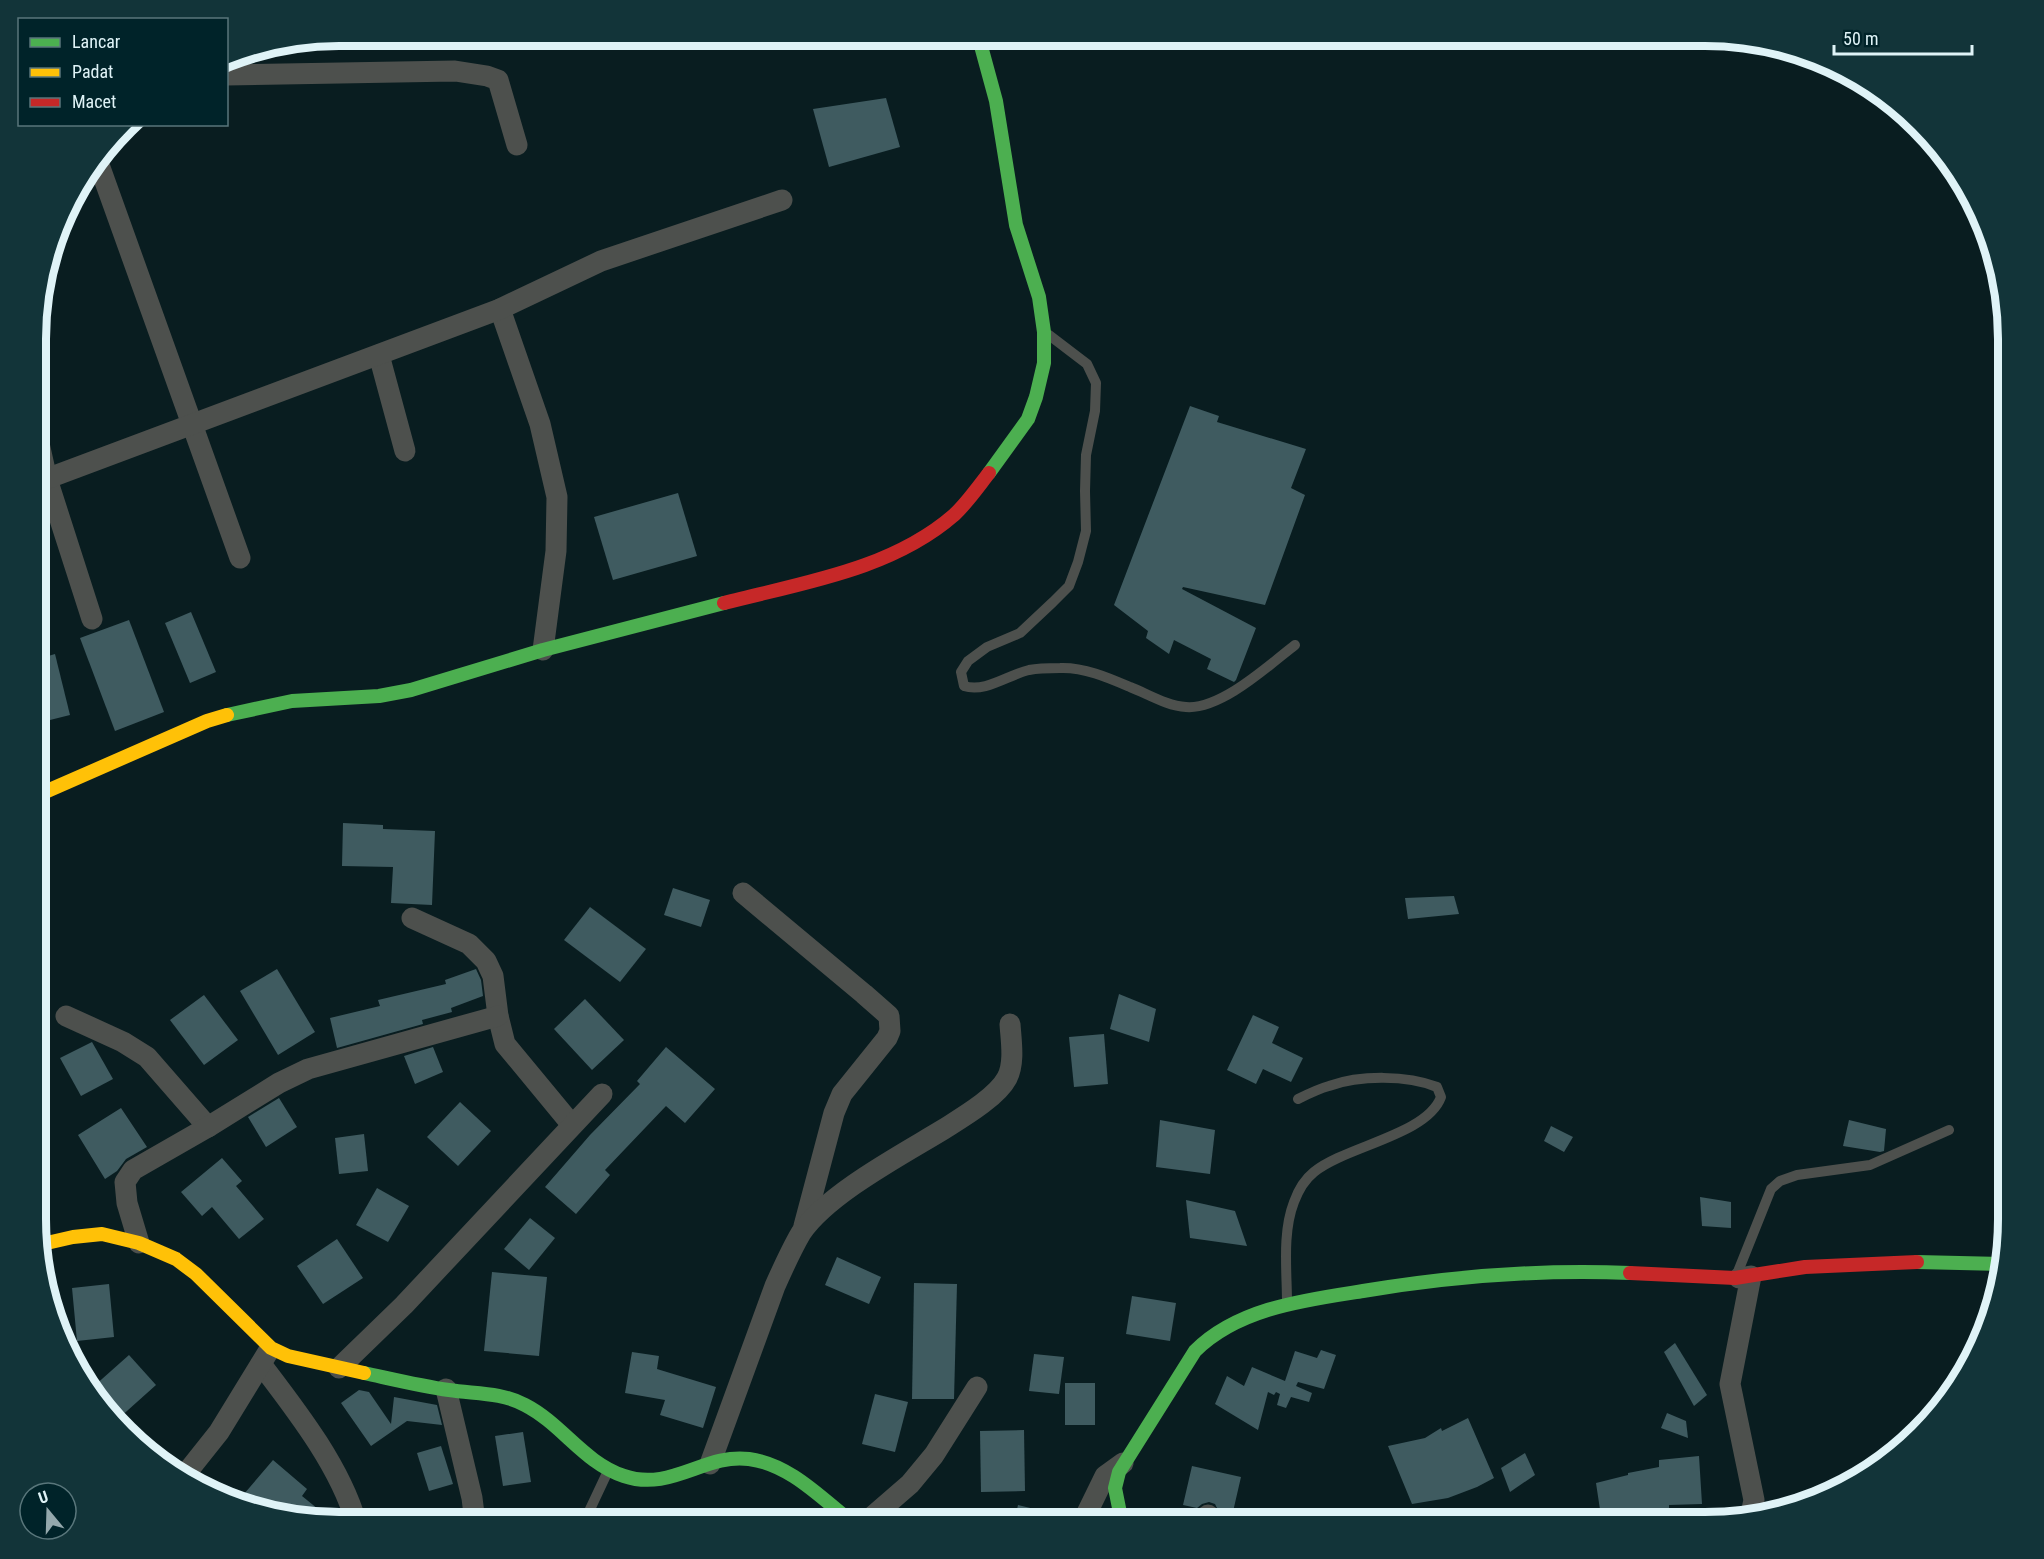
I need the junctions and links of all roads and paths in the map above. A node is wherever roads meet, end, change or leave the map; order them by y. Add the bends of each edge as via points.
1 (981, 46) edge
2 (228, 75) edge
3 (517, 145) dead end
4 (101, 170) edge
5 (782, 200) dead end
6 (500, 309) junction
7 (1044, 332) junction
8 (379, 355) junction
9 (192, 423) junction
10 (405, 451) dead end
11 (46, 480) edge
12 (46, 489) edge
13 (240, 558) dead end
14 (92, 619) dead end
15 (1295, 645) dead end
16 (543, 650) junction
17 (46, 791) edge
18 (743, 893) dead end
19 (412, 918) dead end
20 (66, 1016) dead end
21 (498, 1016) junction
22 (1010, 1024) dead end
23 (602, 1094) dead end
24 (1298, 1099) dead end
25 (572, 1125) junction
26 (208, 1127) junction
27 (1949, 1130) dead end
28 (802, 1232) junction
29 (47, 1243) edge
30 (139, 1243) junction
31 (1994, 1264) edge
32 (1735, 1278) junction
33 (1287, 1306) junction
34 (266, 1356) junction
35 (339, 1368) junction
36 (977, 1387) dead end
37 (446, 1389) junction
38 (1124, 1463) junction
39 (710, 1464) junction
40 (189, 1470) edge
41 (608, 1471) junction
42 (1752, 1509) edge
43 (353, 1512) edge
44 (473, 1512) edge
45 (589, 1512) edge
46 (839, 1512) edge
47 (878, 1512) edge
48 (1087, 1512) edge
49 (1120, 1512) edge

1 - 7 street via 996,101 1016,225 1039,297
2 - 3 street via 455,71 487,76 498,80
4 - 9 street
5 - 6 street via 602,261
6 - 8 street
6 - 16 street via 540,424 556,497 556,551
7 - 15 lane via 1087,364 1096,382 1086,455 1086,531 1069,586 1020,633 987,647 968,661 961,672 964,686 984,687 1030,670 1066,668 1106,676 1172,704 1197,706 1215,701 1244,684
7 - 16 street via 1044,363 1028,419 954,515 914,543 831,575
8 - 9 street
8 - 10 street
9 - 11 street
9 - 13 street
12 - 14 street
16 - 17 street via 411,690 379,696 292,701 245,710 207,721
18 - 28 street via 889,1016 887,1038 842,1094 834,1113
19 - 21 street via 469,944 486,961 493,976
20 - 26 street via 147,1057
21 - 25 street via 505,1044
21 - 26 street via 308,1069
22 - 28 street via 1008,1077 996,1091 841,1196 818,1213
23 - 25 street
24 - 33 lane via 1338,1083 1398,1078 1437,1087 1441,1097 1427,1117 1314,1172 1301,1186 1287,1236
25 - 35 street via 404,1305
26 - 30 street via 139,1165 125,1182
27 - 32 lane via 1870,1165 1780,1181 1772,1189
28 - 39 street via 775,1286
29 - 30 street via 102,1234
30 - 34 street via 176,1259 196,1274
31 - 32 street via 1874,1263 1805,1267
32 - 33 street via 1588,1271 1497,1273 1428,1280
32 - 42 street via 1751,1276 1730,1384 1754,1500
33 - 38 street via 1248,1316 1209,1337 1195,1352
34 - 35 street via 288,1356
34 - 40 street via 219,1432
34 - 43 street
35 - 37 street
36 - 47 street via 934,1455 910,1484
37 - 41 street via 513,1399 534,1411
37 - 44 street
38 - 48 street via 1105,1476
38 - 49 street via 1115,1488
39 - 41 street via 650,1482
39 - 46 street via 749,1459 771,1466 792,1476
41 - 45 lane

